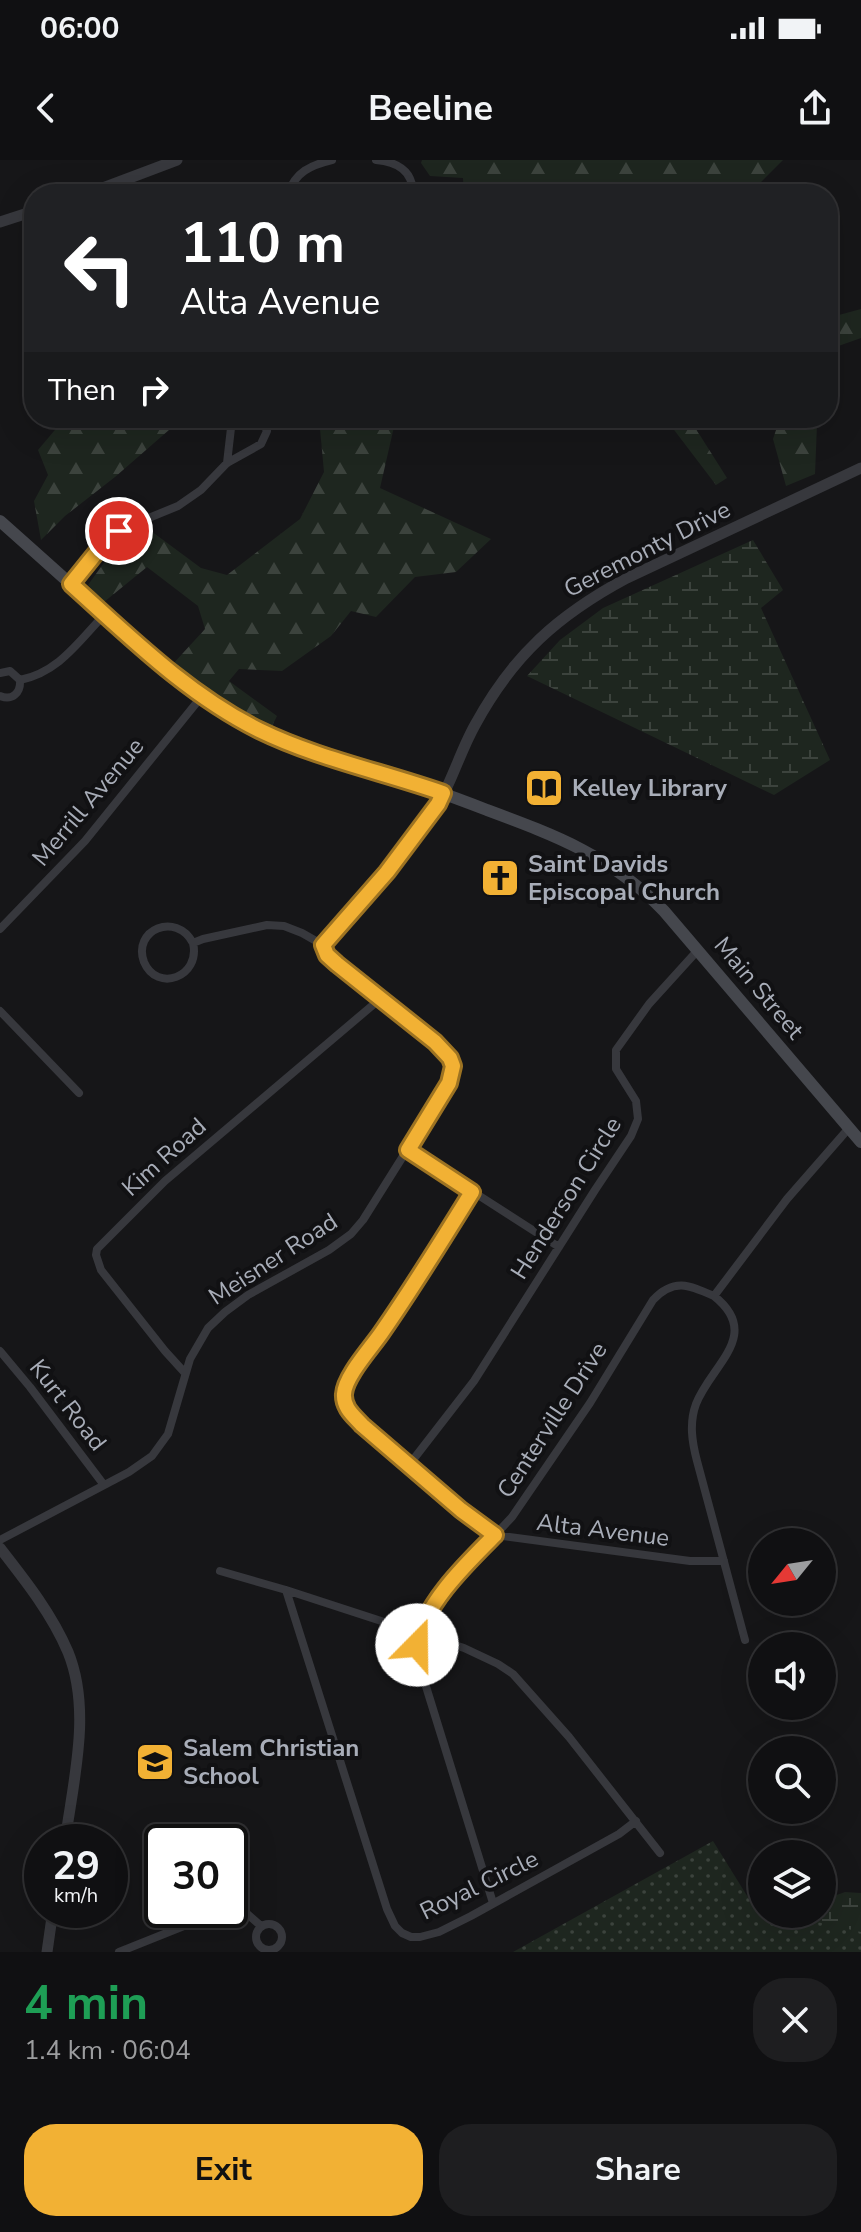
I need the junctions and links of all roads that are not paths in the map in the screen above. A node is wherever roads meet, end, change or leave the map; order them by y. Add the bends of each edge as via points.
1 (177, 160) edge
2 (332, 160) edge
3 (376, 160) edge
4 (113, 184) edge
5 (292, 184) edge
6 (412, 184) edge
7 (24, 214) edge
8 (0, 222) edge
9 (231, 428) edge
10 (266, 428) edge
11 (227, 463) junction
12 (861, 468) edge
13 (0, 521) edge
14 (71, 584) junction
15 (105, 614) junction
16 (0, 673) edge
17 (20, 680) junction
18 (0, 696) edge
19 (202, 696) junction
20 (443, 793) junction
21 (0, 929) edge
22 (193, 943) junction
23 (323, 945) junction
24 (698, 950) junction
25 (380, 999) junction
26 (0, 1011) edge
27 (79, 1093) dead end
28 (849, 1128) junction
29 (861, 1142) edge
30 (408, 1150) junction
31 (472, 1192) junction
32 (559, 1247) junction
33 (714, 1296) junction
34 (0, 1351) edge
35 (185, 1373) junction
36 (409, 1465) junction
37 (104, 1485) junction
38 (495, 1535) junction
39 (0, 1540) edge
40 (0, 1548) edge
41 (724, 1561) junction
42 (220, 1571) dead end
43 (286, 1590) junction
44 (419, 1633) junction
45 (745, 1640) dead end
46 (636, 1821) junction
47 (67, 1824) edge
48 (660, 1853) dead end
49 (493, 1903) junction
50 (248, 1915) edge
51 (261, 1926) dead end
52 (50, 1928) edge
53 (179, 1928) edge
54 (47, 1952) edge
55 (119, 1952) edge

1 - 4 street
2 - 5 street via 300,169
3 - 6 street via 395,163
7 - 8 street
9 - 11 street
10 - 11 street via 259,446
11 - 14 street via 178,506 110,538
12 - 20 street, Geremonty Drive via 627,578 571,611 536,641 496,690
13 - 14 main road, Main Street
14 - 15 main road, Main Street
15 - 17 street via 55,666
15 - 19 main road, Main Street
16 - 17 street via 10,671
17 - 18 street via 14,696
19 - 20 main road, Main Street via 293,745
19 - 21 street, Merrill Avenue via 85,841
20 - 23 street, Geremonty Drive via 387,872
20 - 24 main road, Main Street via 606,862 642,889
22 - 22 street via 192,965 174,978 153,973 143,960 147,938 160,927 182,930
22 - 23 street via 276,925
23 - 25 street, Meisner Road via 327,955
24 - 28 main road, Main Street
24 - 32 street, Henderson Circle via 616,1050 616,1069 636,1101 638,1119
25 - 30 street, Meisner Road via 445,1051 453,1066 449,1083
25 - 35 street, Kim Road via 165,1181 97,1249 101,1270
26 - 27 street
28 - 29 main road, Main Street
28 - 33 street
30 - 31 street
30 - 35 street, Meisner Road via 351,1234 215,1320
31 - 32 street
31 - 36 street, Alta Avenue via 346,1385 349,1412
32 - 36 street, Henderson Circle via 474,1381
33 - 38 street, Centerville Drive via 679,1285 653,1300 583,1414
33 - 41 street via 732,1315 735,1332 697,1403 692,1429
34 - 37 street, Kurt Road
35 - 37 street, Meisner Road via 172,1425 159,1449
36 - 38 street, Alta Avenue
37 - 39 street, Meisner Road
38 - 41 street, Alta Avenue
38 - 44 street, Centerville Drive via 436,1603
40 - 47 street via 54,1625 73,1668 79,1737
41 - 45 street
42 - 43 street
43 - 44 street
43 - 49 street, Royal Circle via 395,1926 411,1937 430,1935
44 - 46 street via 464,1648 513,1674
44 - 49 street via 422,1677
46 - 48 street
46 - 49 street, Royal Circle
50 - 51 street
52 - 54 street
53 - 55 street

